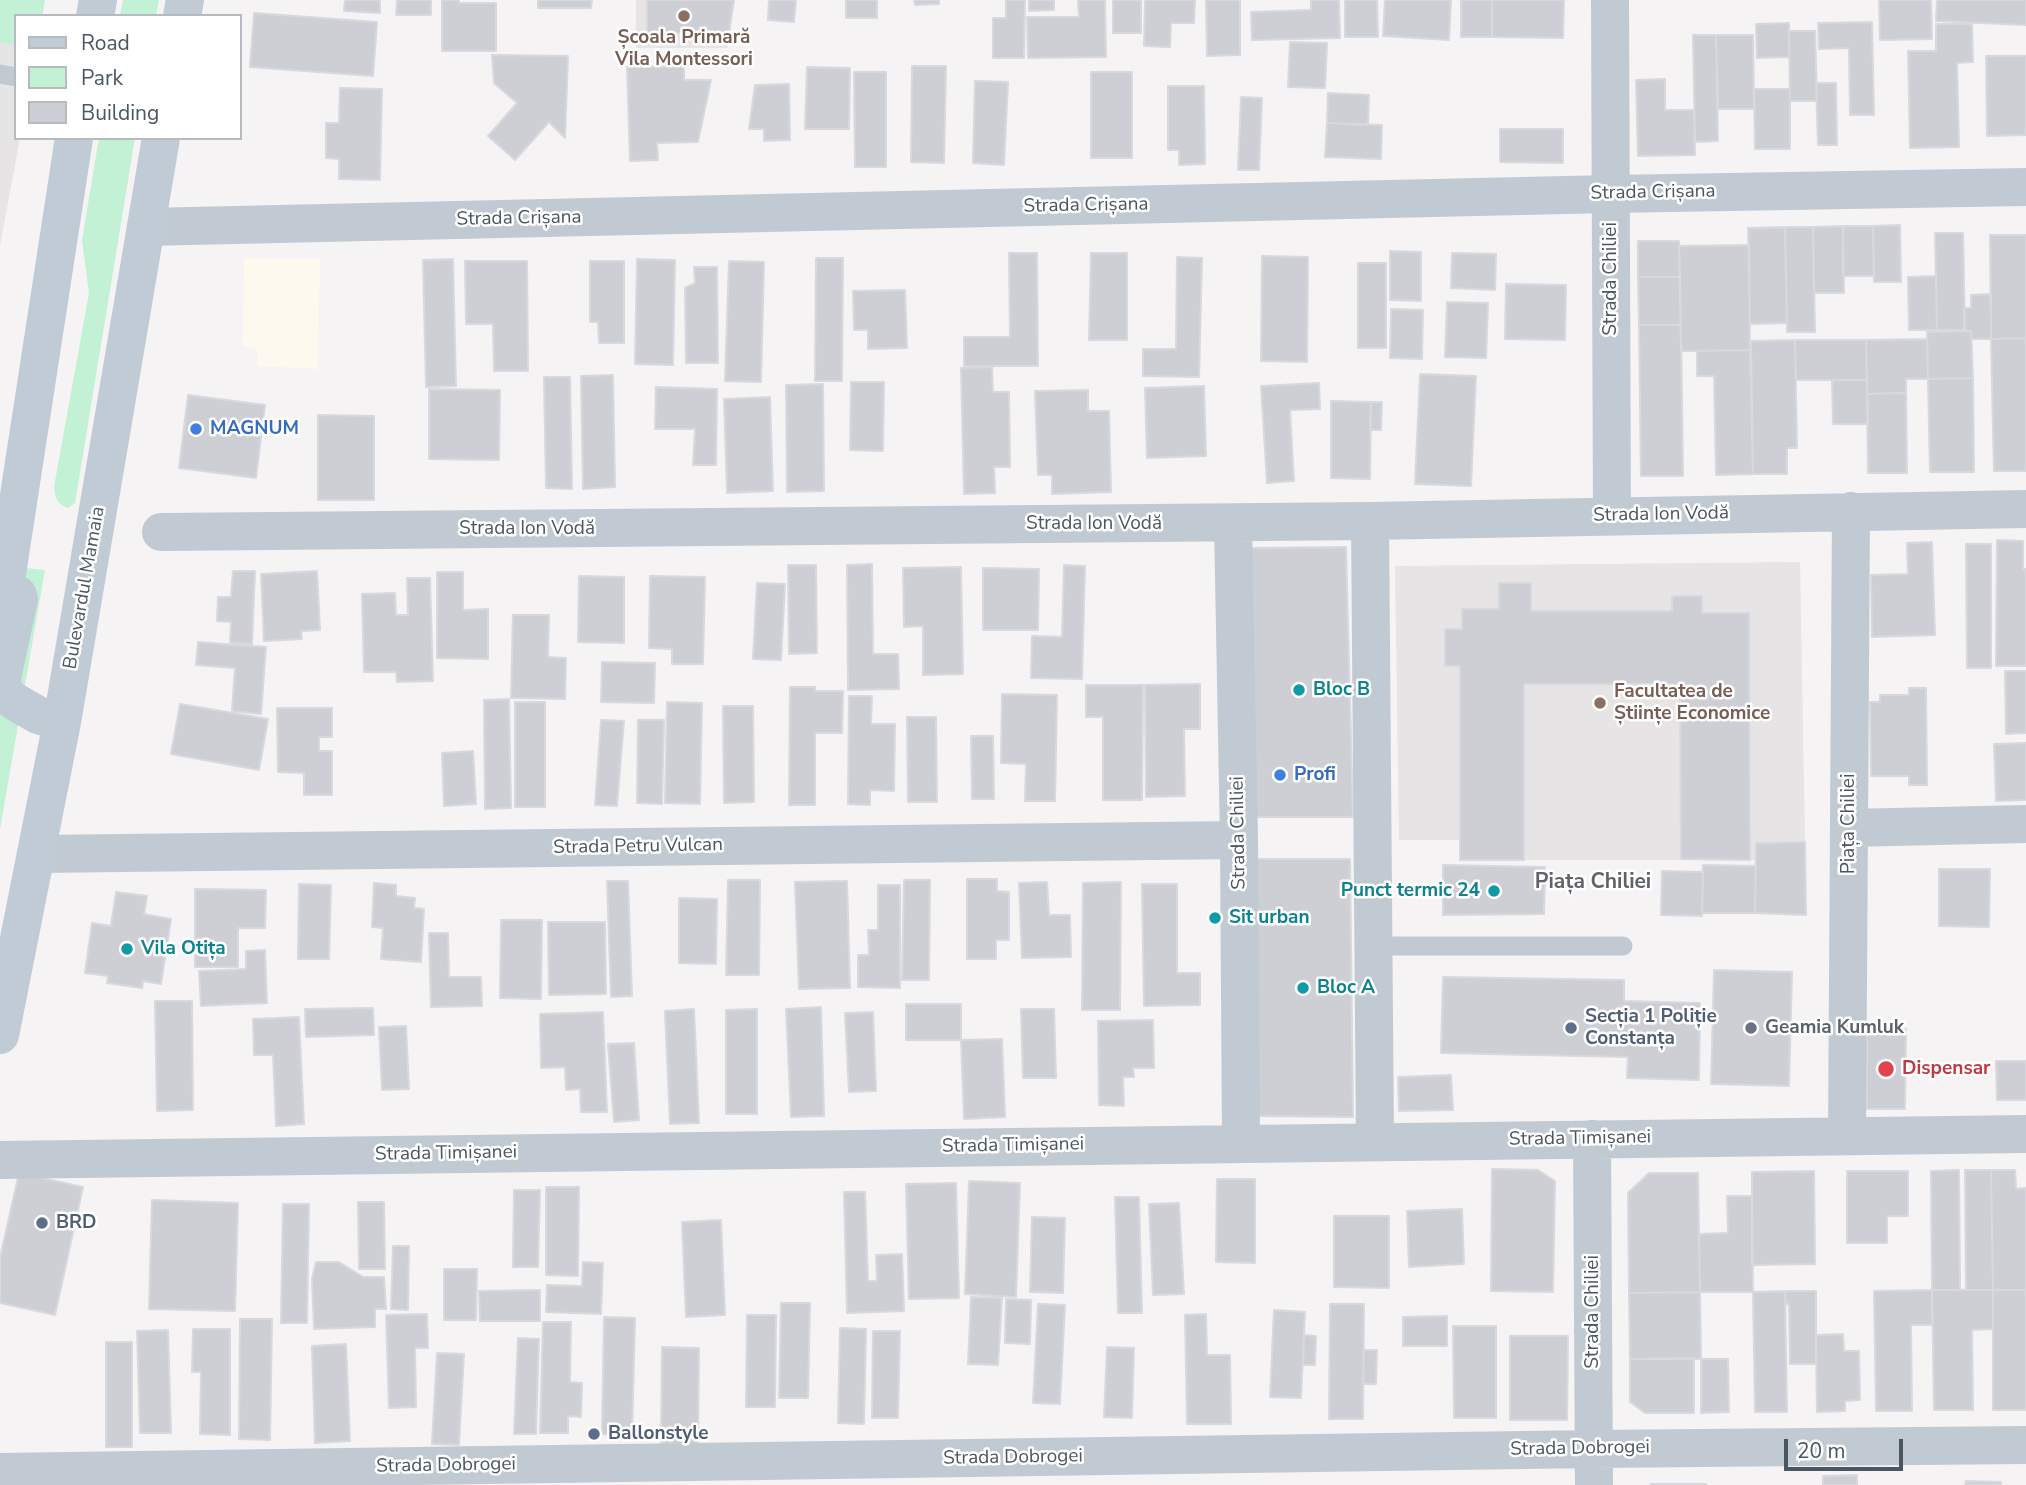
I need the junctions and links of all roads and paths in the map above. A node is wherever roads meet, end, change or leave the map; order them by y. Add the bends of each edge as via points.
1 (1610, 0) edge
2 (74, 140) edge
3 (161, 140) edge
4 (2026, 187) edge
5 (1611, 194) junction
6 (146, 227) junction
7 (2026, 509) edge
8 (1851, 511) junction
9 (8, 515) edge
10 (1612, 517) junction
11 (1370, 521) junction
12 (1233, 523) junction
13 (161, 532) dead end
14 (9, 566) junction
15 (0, 619) edge
16 (62, 722) junction
17 (2026, 824) edge
18 (1849, 828) junction
19 (1240, 841) junction
20 (37, 854) junction
21 (1374, 946) junction
22 (1623, 946) dead end
23 (0, 1035) edge
24 (2026, 1134) edge
25 (1847, 1136) junction
26 (1592, 1139) junction
27 (1374, 1141) junction
28 (1241, 1143) junction
29 (0, 1160) edge
30 (2026, 1445) edge
31 (1593, 1467) edge
32 (0, 1472) edge

1 - 5 street, Strada Chiliei
2 - 9 main road
3 - 6 main road, Bulevardul Mamaia
4 - 5 street, Strada Crișana
5 - 6 street, Strada Crișana
5 - 10 street, Strada Chiliei
6 - 16 main road, Bulevardul Mamaia
7 - 8 street, Strada Ion Vodă
8 - 10 street, Strada Ion Vodă
8 - 18 street, Piața Chiliei
9 - 14 main road
10 - 11 street, Strada Ion Vodă
11 - 12 street, Strada Ion Vodă
11 - 21 street
12 - 13 street, Strada Ion Vodă
12 - 19 street, Strada Chiliei
14 - 15 main road
14 - 16 main road via 19,599 1,683 17,703
16 - 20 main road, Bulevardul Mamaia
17 - 18 street
18 - 25 street, Piața Chiliei
19 - 20 street, Strada Petru Vulcan
19 - 28 street, Strada Chiliei
20 - 23 main road, Bulevardul Mamaia
21 - 22 lane
21 - 27 street
24 - 25 street, Strada Timișanei
25 - 26 street, Strada Timișanei
26 - 27 street, Strada Timișanei
26 - 31 street, Strada Chiliei
27 - 28 street, Strada Timișanei
28 - 29 street, Strada Timișanei
30 - 31 street, Strada Dobrogei
31 - 32 street, Strada Dobrogei

